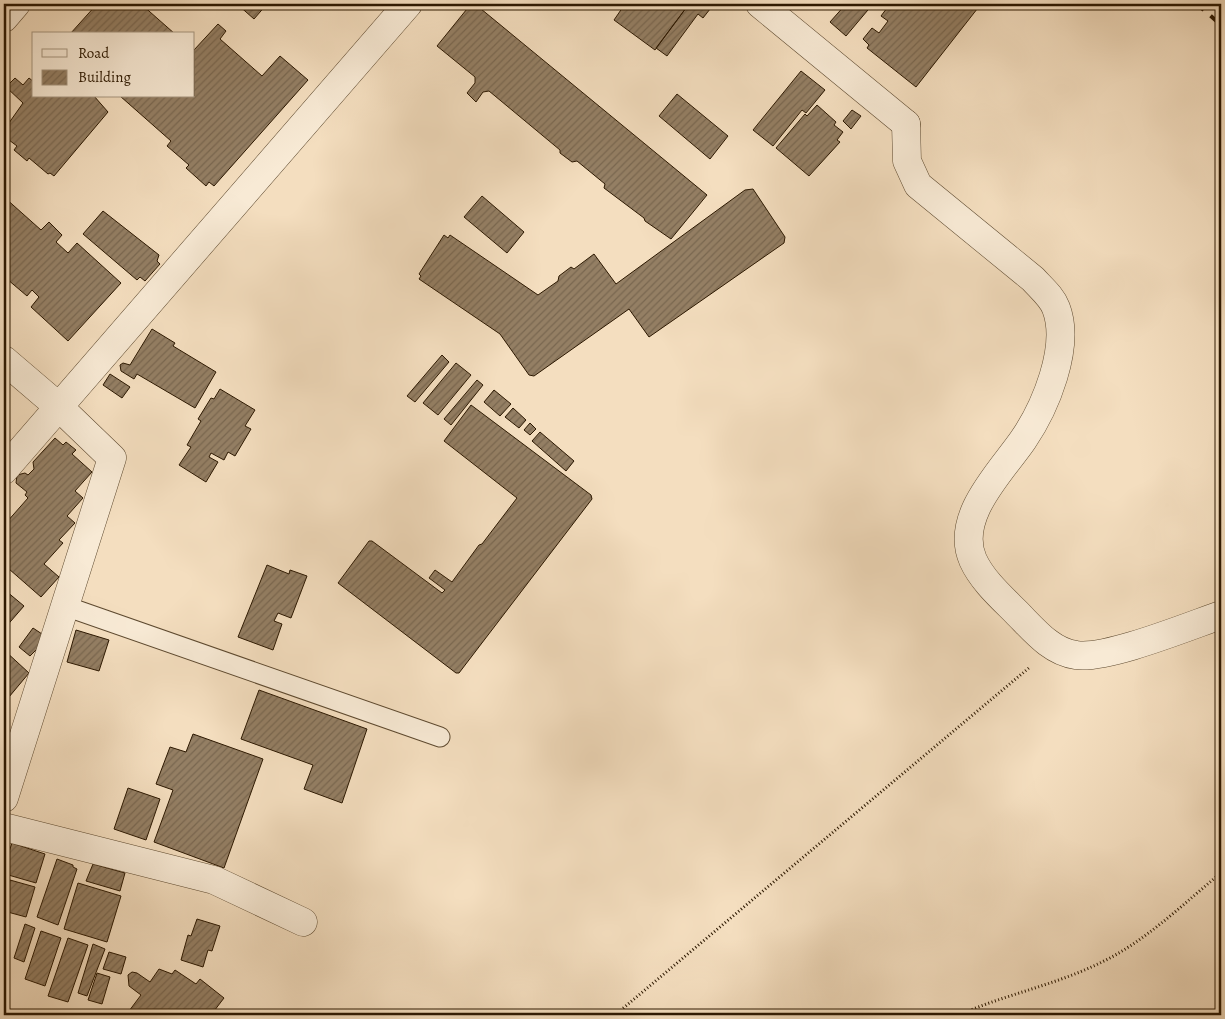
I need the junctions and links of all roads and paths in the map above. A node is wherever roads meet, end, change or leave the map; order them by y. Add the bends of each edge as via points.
1 (16, 4) edge
2 (408, 4) edge
3 (760, 4) edge
4 (4, 18) edge
5 (4, 360) edge
6 (59, 407) junction
7 (4, 470) edge
8 (65, 606) junction
9 (1221, 615) edge
10 (1055, 647) junction
11 (440, 736) dead end
12 (4, 798) edge
13 (4, 827) edge
14 (1221, 873) edge
15 (303, 922) dead end
16 (615, 1015) edge
17 (959, 1015) edge

1 - 4 street
2 - 6 street
3 - 10 street via 906,124 907,161 918,185 1033,279 1056,308 1061,327 1060,352 1045,395 1024,438 975,506 969,539 972,559 980,572 1039,635
5 - 6 street
6 - 7 street
6 - 8 street via 112,458
8 - 11 lane
8 - 12 street
9 - 10 street via 1098,655 1076,656
10 - 16 path
13 - 15 street via 214,880
14 - 17 path via 1136,942 1104,962

